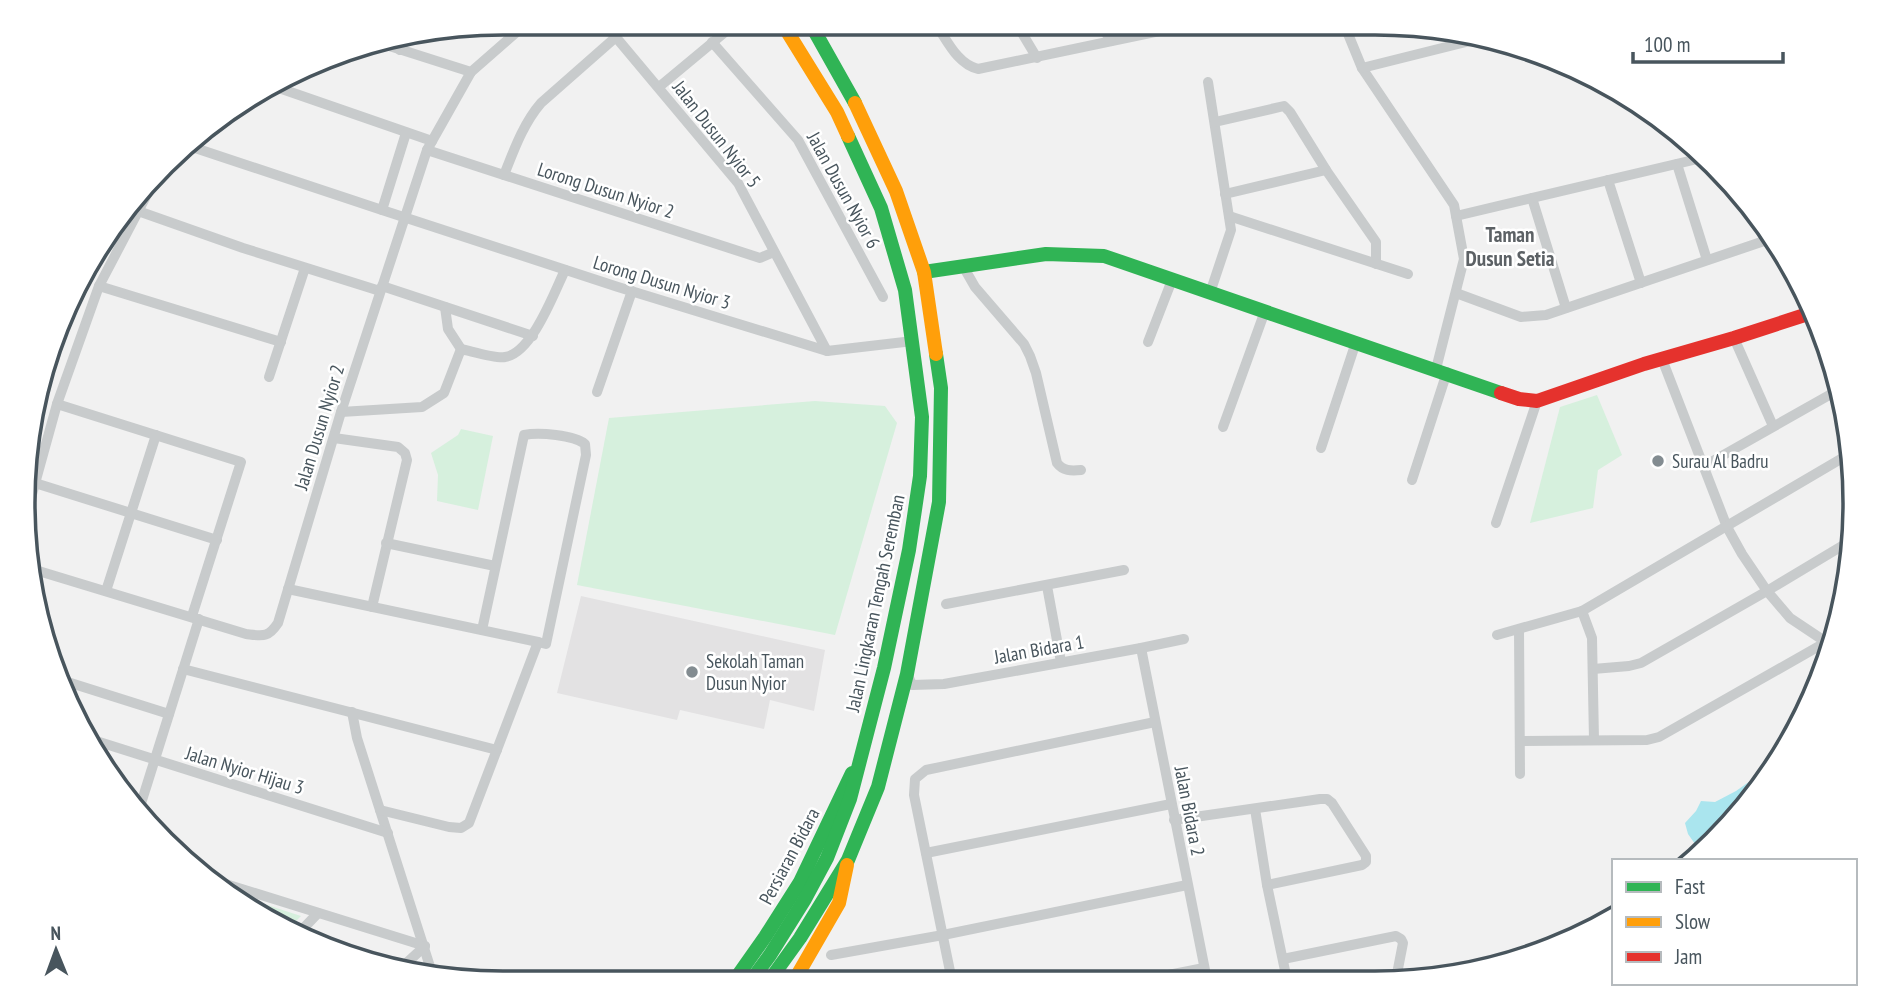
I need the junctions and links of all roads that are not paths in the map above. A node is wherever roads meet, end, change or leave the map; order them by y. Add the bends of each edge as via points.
1 (513, 35) edge
2 (721, 35) edge
3 (789, 35) edge
4 (817, 35) edge
5 (943, 35) edge
6 (1023, 35) edge
7 (1107, 35) edge
8 (1137, 35) edge
9 (1349, 35) edge
10 (616, 37) joint
11 (1111, 41) junction
12 (712, 42) junction
13 (1461, 43) edge
14 (403, 46) edge
15 (395, 48) edge
16 (401, 50) junction
17 (1037, 58) junction
18 (1363, 68) junction
19 (471, 72) junction
20 (1208, 82) dead end
21 (659, 87) junction
22 (284, 90) edge
23 (1215, 122) junction
24 (406, 133) junction
25 (429, 146) junction
26 (197, 149) edge
27 (1693, 160) edge
28 (1677, 164) junction
29 (1326, 170) junction
30 (503, 175) junction
31 (1608, 180) junction
32 (1225, 194) junction
33 (1532, 198) junction
34 (138, 211) joint
35 (382, 211) junction
36 (1229, 216) junction
37 (1456, 216) junction
38 (404, 218) junction
39 (1763, 241) edge
40 (774, 252) junction
41 (1707, 260) junction
42 (1376, 264) junction
43 (963, 266) junction
44 (305, 268) junction
45 (565, 270) junction
46 (924, 272) junction
47 (1408, 274) dead end
48 (1172, 280) junction
49 (1641, 283) junction
50 (99, 286) junction
51 (381, 288) junction
52 (632, 291) junction
53 (1210, 293) junction
54 (1456, 293) junction
55 (883, 297) dead end
56 (445, 307) junction
57 (1566, 309) junction
58 (1265, 311) junction
59 (1803, 314) edge
60 (533, 336) junction
61 (1734, 338) junction
62 (913, 341) junction
63 (281, 342) junction
64 (1149, 342) dead end
65 (1356, 342) junction
66 (461, 349) junction
67 (827, 351) junction
68 (1662, 359) junction
69 (1442, 371) junction
70 (270, 377) dead end
71 (597, 392) dead end
72 (1830, 395) edge
73 (1537, 401) junction
74 (57, 404) junction
75 (341, 412) junction
76 (1773, 426) junction
77 (1223, 427) dead end
78 (156, 435) junction
79 (334, 438) junction
80 (1321, 448) dead end
81 (1841, 459) edge
82 (1704, 466) junction
83 (1081, 470) dead end
84 (1412, 480) dead end
85 (36, 481) edge
86 (35, 484) edge
87 (131, 513) junction
88 (1496, 523) dead end
89 (1727, 527) junction
90 (216, 540) junction
91 (386, 543) junction
92 (1841, 547) edge
93 (495, 566) junction
94 (1124, 570) dead end
95 (40, 571) edge
96 (1048, 586) junction
97 (288, 589) junction
98 (106, 591) junction
99 (1768, 591) junction
100 (946, 604) dead end
101 (372, 607) junction
102 (1582, 611) junction
103 (196, 617) junction
104 (482, 630) junction
105 (1519, 630) junction
106 (1497, 635) dead end
107 (1823, 637) edge
108 (1184, 639) dead end
109 (542, 643) junction
110 (1141, 648) junction
111 (1819, 648) edge
112 (1061, 662) junction
113 (183, 669) junction
114 (1593, 669) junction
115 (907, 674) junction
116 (72, 683) edge
117 (352, 712) junction
118 (169, 714) junction
119 (1155, 722) junction
120 (1594, 740) junction
121 (1520, 741) junction
122 (865, 742) junction
123 (102, 743) edge
124 (497, 750) junction
125 (155, 760) junction
126 (1520, 774) dead end
127 (142, 801) edge
128 (1171, 804) junction
129 (1255, 809) junction
130 (380, 810) junction
131 (1174, 820) junction
132 (387, 833) junction
133 (926, 853) junction
134 (848, 860) junction
135 (1186, 885) junction
136 (1267, 885) junction
137 (236, 887) edge
138 (318, 912) junction
139 (305, 927) edge
140 (943, 935) junction
141 (425, 946) junction
142 (831, 955) dead end
143 (1283, 959) junction
144 (409, 961) edge
145 (430, 965) edge
146 (1204, 968) junction
147 (1398, 970) edge
148 (741, 971) edge
149 (758, 971) edge
150 (776, 971) edge
151 (800, 971) edge
152 (950, 971) edge
153 (1189, 971) edge
154 (1205, 971) edge
155 (1285, 971) edge

1 - 19 street, Jalan Dusun Nyior 2
2 - 12 street
3 - 62 main road, Jalan Lingkaran Tengah Seremban via 837,112 881,208 905,290
4 - 46 main road via 896,191
5 - 17 street via 969,67
6 - 17 street
7 - 11 street
8 - 11 street
9 - 18 street
10 - 21 street, Jalan Dusun Nyior 5
10 - 30 street via 541,103
11 - 17 street
12 - 21 street
12 - 55 street, Jalan Dusun Nyior 6 via 798,140
13 - 18 street
14 - 16 street
15 - 16 street
16 - 19 street
18 - 37 street via 1454,205
19 - 25 street, Jalan Dusun Nyior 2
20 - 23 street
21 - 40 street, Jalan Dusun Nyior 5 via 738,183
22 - 24 street, Lorong Dusun Nyior 2
23 - 29 street via 1284,106
23 - 32 street
24 - 25 street, Lorong Dusun Nyior 2
24 - 35 street
25 - 30 street, Lorong Dusun Nyior 2
25 - 38 street, Jalan Dusun Nyior 2
26 - 35 street, Lorong Dusun Nyior 3
27 - 28 street
28 - 31 street
28 - 41 street
29 - 32 street
29 - 42 street via 1376,242
30 - 40 street, Lorong Dusun Nyior 2 via 760,258
31 - 33 street
31 - 49 street
32 - 36 street
33 - 37 street
33 - 57 street
34 - 44 street
34 - 50 street
35 - 38 street, Lorong Dusun Nyior 3
36 - 42 street
36 - 53 street via 1231,230
37 - 54 street via 1464,259
38 - 45 street, Lorong Dusun Nyior 3
38 - 51 street, Jalan Dusun Nyior 2
39 - 41 street
40 - 67 street, Jalan Dusun Nyior 5
41 - 49 street
42 - 47 street
43 - 46 main road
43 - 48 main road via 1046,254 1104,256
43 - 83 street via 1030,356 1057,463 1067,471
44 - 51 street
44 - 63 street
45 - 52 street, Lorong Dusun Nyior 3
45 - 60 street
46 - 115 main road via 941,388 939,502
48 - 53 main road
48 - 64 street
49 - 57 street
50 - 63 street
50 - 74 street
51 - 56 street
51 - 75 street, Jalan Dusun Nyior 2
52 - 67 street, Lorong Dusun Nyior 3
52 - 71 street
53 - 58 main road
54 - 57 street via 1521,317
54 - 69 street
56 - 60 street
56 - 66 street via 448,329
58 - 65 main road
58 - 77 street
59 - 61 main road
60 - 66 street via 504,358
61 - 68 main road
61 - 76 street
62 - 67 street, Lorong Dusun Nyior 3
62 - 122 main road, Jalan Lingkaran Tengah Seremban via 922,417 920,476 909,550
63 - 70 street
65 - 69 main road
65 - 80 street
66 - 75 street via 444,393 422,407
68 - 73 main road
68 - 82 street
69 - 73 main road
69 - 84 street
72 - 76 street
73 - 88 street
74 - 78 street
74 - 85 street
75 - 79 street, Jalan Dusun Nyior 2
76 - 82 street
78 - 87 street
78 - 90 street via 241,462
79 - 91 street via 398,447 405,453
79 - 97 street, Jalan Dusun Nyior 2
81 - 89 street
82 - 89 street
86 - 87 street
87 - 90 street
87 - 98 street
89 - 99 street
89 - 102 street
90 - 103 street
91 - 93 street
91 - 101 street
92 - 99 street
93 - 104 street
93 - 109 street via 524,435 535,432 586,444
94 - 96 street
95 - 98 street, Jalan Dusun Nyior 2
96 - 100 street
96 - 112 street
97 - 101 street
97 - 103 street, Jalan Dusun Nyior 2 via 278,624 263,636
98 - 103 street, Jalan Dusun Nyior 2
99 - 107 street via 1794,621
99 - 114 street via 1641,663
101 - 104 street
102 - 105 street
102 - 114 street via 1592,638
103 - 113 street
104 - 109 street
105 - 106 street
105 - 121 street
108 - 110 street, Jalan Bidara 1
109 - 124 street
110 - 112 street, Jalan Bidara 1
110 - 119 street, Jalan Bidara 2
111 - 120 street via 1659,737
112 - 115 street, Jalan Bidara 1 via 944,684 912,685
113 - 117 street
113 - 118 street
114 - 120 street
115 - 134 main road via 878,787
116 - 118 street
117 - 124 street
117 - 130 street
118 - 125 street
119 - 128 street, Jalan Bidara 2
119 - 133 street via 919,773 914,786
120 - 121 street
121 - 126 street
122 - 148 main road, Persiaran Bidara via 800,882
122 - 149 main road, Jalan Lingkaran Tengah Seremban via 827,858
123 - 125 street, Jalan Nyior Hijau 3
124 - 130 street via 465,826 449,827
125 - 127 street
125 - 132 street, Jalan Nyior Hijau 3
128 - 131 street, Jalan Bidara 2
128 - 133 street
129 - 131 street
129 - 136 street
129 - 136 street via 1327,799 1366,856 1362,865
130 - 132 street
131 - 135 street, Jalan Bidara 2
132 - 141 street
133 - 140 street
134 - 150 main road
134 - 151 main road via 839,903
135 - 140 street
135 - 146 street, Jalan Bidara 2
136 - 143 street
137 - 138 street
138 - 139 street
138 - 141 street
140 - 142 street
140 - 152 street
141 - 144 street
141 - 145 street
143 - 147 street via 1396,936 1403,943
143 - 155 street
146 - 153 street
146 - 154 street, Jalan Bidara 2

